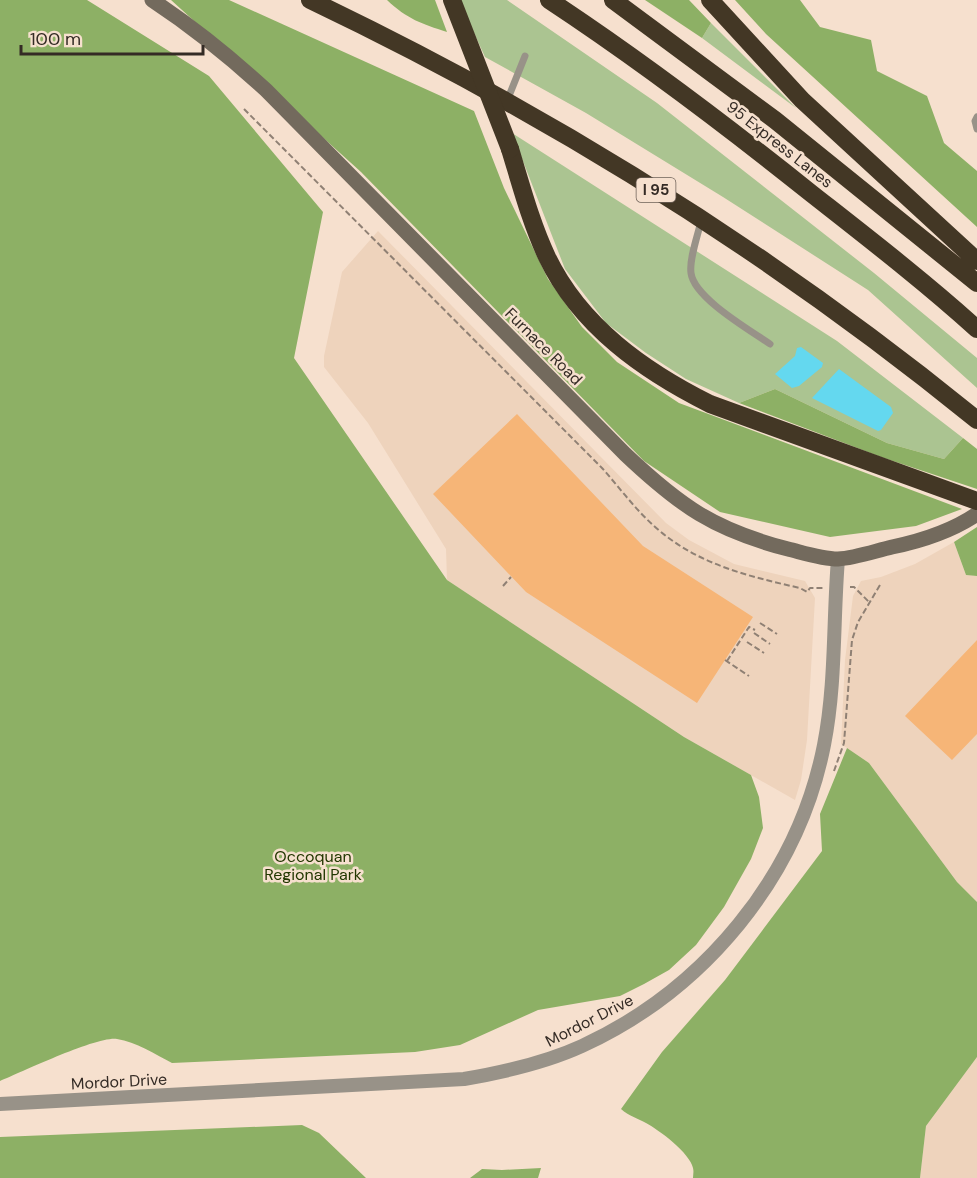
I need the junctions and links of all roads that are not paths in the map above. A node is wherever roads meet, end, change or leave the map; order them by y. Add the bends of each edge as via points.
1 (152, 0) edge
2 (310, 0) edge
3 (452, 0) edge
4 (549, 0) edge
5 (613, 0) edge
6 (710, 0) edge
7 (525, 56) dead end
8 (507, 102) junction
9 (977, 117) edge
10 (977, 129) edge
11 (701, 219) junction
12 (977, 261) edge
13 (977, 283) edge
14 (977, 329) edge
15 (770, 344) dead end
16 (977, 420) edge
17 (977, 501) edge
18 (977, 514) edge
19 (838, 559) junction
20 (0, 1104) edge

1 - 19 main road, Furnace Road via 228,55 266,90 673,498 712,522 755,541
2 - 8 highway, I 95
3 - 17 highway, bridge via 510,149 546,257 594,324 636,361 710,404
4 - 14 highway, 95 Express Lanes via 702,107
5 - 13 highway via 784,126
6 - 12 highway via 802,100
7 - 8 lane
8 - 11 highway, I 95
9 - 10 lane
11 - 15 lane via 691,268 694,284 717,306
11 - 16 highway, I 95 via 853,324
18 - 19 main road, Furnace Road via 923,539
19 - 20 street, Mordor Drive via 828,726 803,814 775,873 730,936 685,980 646,1010 598,1038 547,1060 464,1079

